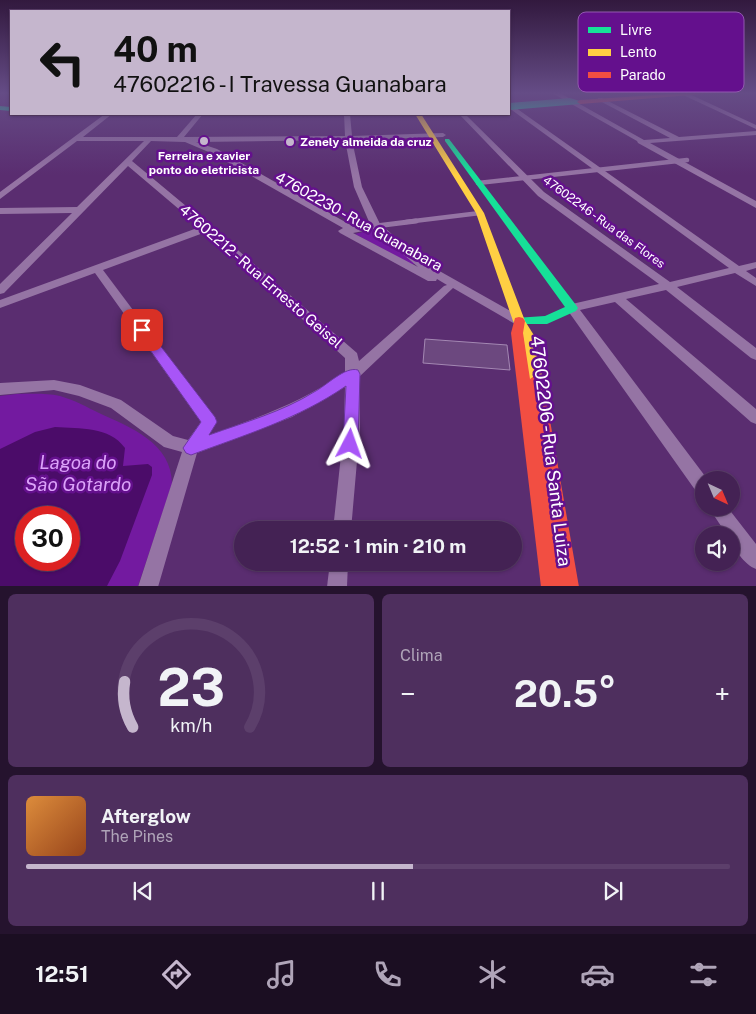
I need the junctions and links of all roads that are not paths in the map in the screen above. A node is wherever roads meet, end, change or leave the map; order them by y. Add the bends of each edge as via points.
1 (101, 120) edge
2 (195, 120) edge
3 (347, 120) edge
4 (428, 120) edge
5 (468, 120) edge
6 (529, 120) edge
7 (605, 120) edge
8 (611, 120) edge
9 (641, 120) edge
10 (742, 120) edge
11 (756, 127) edge
12 (756, 133) edge
13 (438, 135) junction
14 (77, 138) junction
15 (348, 139) junction
16 (677, 139) junction
17 (149, 140) junction
18 (178, 140) junction
19 (188, 140) junction
20 (650, 140) junction
21 (640, 142) junction
22 (686, 160) junction
23 (675, 161) junction
24 (128, 162) junction
25 (598, 170) junction
26 (524, 179) junction
27 (478, 182) junction
28 (0, 187) edge
29 (10, 188) junction
30 (0, 196) edge
31 (756, 197) edge
32 (756, 205) edge
33 (80, 210) junction
34 (498, 210) junction
35 (0, 211) edge
36 (480, 213) junction
37 (376, 226) junction
38 (208, 228) junction
39 (350, 232) junction
40 (756, 267) edge
41 (97, 269) junction
42 (738, 271) junction
43 (756, 283) edge
44 (670, 286) junction
45 (448, 288) junction
46 (0, 290) edge
47 (618, 298) junction
48 (0, 304) edge
49 (572, 308) junction
50 (519, 321) junction
51 (756, 355) edge
52 (353, 374) junction
53 (0, 389) edge
54 (756, 418) edge
55 (191, 448) junction
56 (695, 476) edge
57 (724, 516) edge
58 (343, 521) edge
59 (756, 560) edge
60 (339, 571) edge
61 (148, 586) edge
62 (337, 586) edge
63 (551, 586) edge
64 (569, 586) edge

1 - 14 street
2 - 18 street
3 - 15 street
4 - 13 street
5 - 26 street, 47602246 - Rua das Flores
6 - 25 street
7 - 21 street
8 - 20 street
9 - 16 street
10 - 11 street
12 - 16 street
13 - 15 street
13 - 27 street
13 - 36 street
14 - 17 street
14 - 29 street
15 - 19 street
15 - 37 street via 368,215
16 - 20 street
17 - 18 street
17 - 24 street
18 - 19 street
19 - 39 street, 47602230 - Rua Guanabara
20 - 21 street
20 - 22 street
21 - 23 street
22 - 23 lane
22 - 31 street
23 - 25 lane
23 - 32 street
24 - 33 street
24 - 38 street, 47602212 - Rua Ernesto Geisel
25 - 26 lane
25 - 42 street
26 - 27 lane
26 - 44 street, 47602246 - Rua das Flores
27 - 34 street
28 - 29 street
29 - 30 street
33 - 35 street
33 - 46 street
34 - 36 street
34 - 49 street
36 - 37 lane
36 - 50 street
37 - 39 street
37 - 50 street via 424,266
38 - 41 street
38 - 52 street, 47602212 - Rua Ernesto Geisel via 352,356
39 - 45 street, 47602230 - Rua Guanabara
40 - 42 street
41 - 48 street
41 - 55 street via 210,422
42 - 43 street
42 - 44 street
44 - 47 street
44 - 51 street, 47602246 - Rua das Flores
45 - 50 street, 47602230 - Rua Guanabara
45 - 52 street
47 - 49 street
47 - 54 street
49 - 50 street via 560,318
49 - 56 street
50 - 63 street, 47602206 - Rua Santa Luiza via 517,333
50 - 64 street via 529,336
52 - 55 street via 287,413
52 - 58 street, 47602212 - Rua Ernesto Geisel via 352,427
53 - 55 street via 54,385 80,391 116,404 169,442
55 - 61 street
57 - 59 street
60 - 62 street

